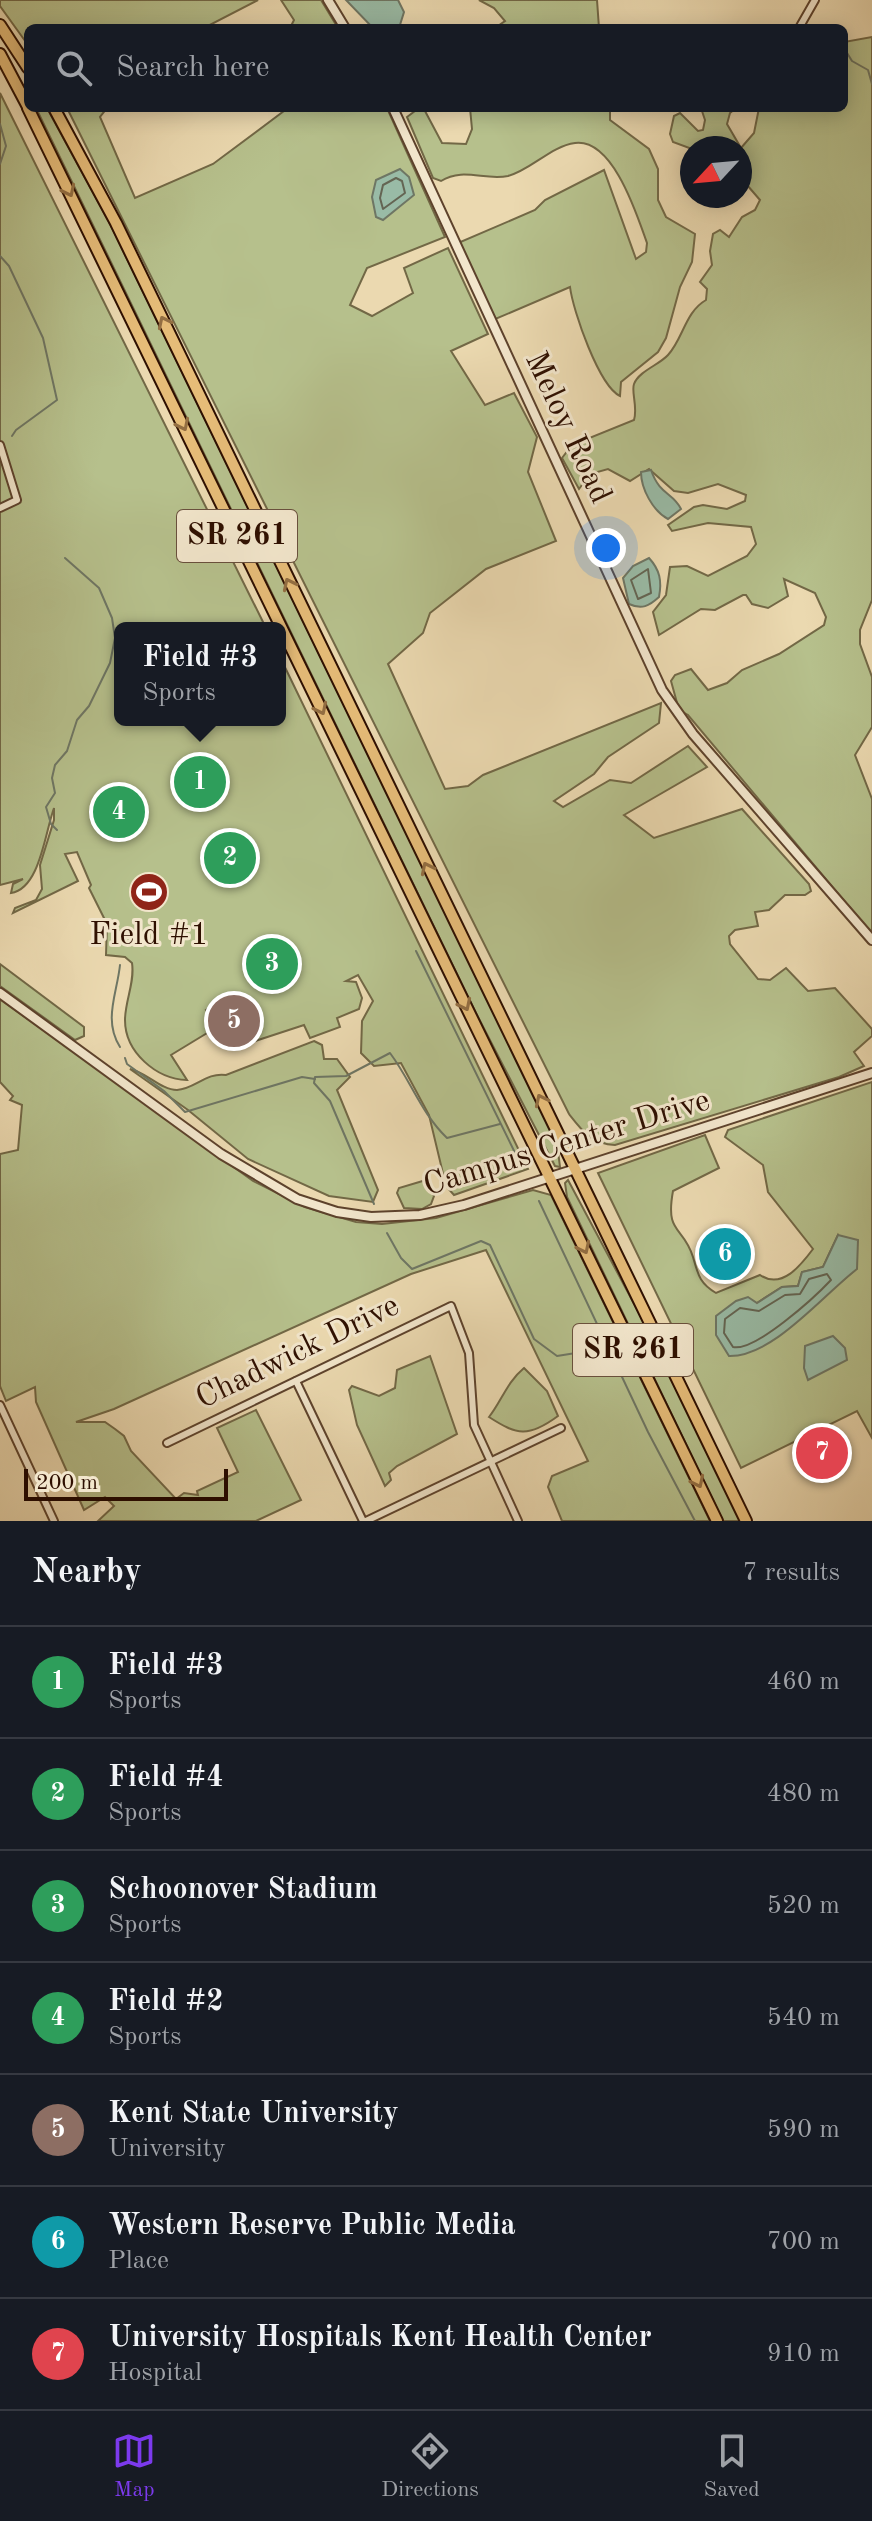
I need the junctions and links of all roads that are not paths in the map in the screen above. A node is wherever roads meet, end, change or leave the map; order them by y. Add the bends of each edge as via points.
1 (328, 0) edge
2 (815, 0) edge
3 (343, 24) edge
4 (801, 24) edge
5 (0, 25) edge
6 (0, 54) edge
7 (24, 62) edge
8 (24, 100) edge
9 (30, 112) edge
10 (56, 112) edge
11 (395, 112) edge
12 (0, 445) edge
13 (0, 508) edge
14 (279, 622) edge
15 (286, 637) edge
16 (872, 940) edge
17 (0, 993) edge
18 (872, 1073) edge
19 (575, 1170) junction
20 (550, 1178) junction
21 (296, 1381) junction
22 (0, 1405) edge
23 (561, 1428) dead end
24 (167, 1443) dead end
25 (490, 1462) junction
26 (54, 1521) edge
27 (365, 1521) edge
28 (518, 1521) edge
29 (717, 1521) edge
30 (746, 1521) edge

1 - 3 street
2 - 4 street
5 - 7 main road
6 - 8 main road, SR 261
9 -> 14 main road, SR 261
19 -> 10 main road, SR 261 via 116,223
11 - 16 street, Meloy Road via 662,690 693,734
12 - 13 street via 17,500
15 -> 20 main road, SR 261
17 - 20 street, Campus Center Drive via 240,1167 311,1205 353,1216 410,1216
18 - 19 street, Campus Center Drive
19 - 20 street, Campus Center Drive
19 - 30 main road, SR 261
20 -> 29 main road, SR 261
21 - 24 street, Chadwick Drive
21 - 25 street, Chadwick Drive via 451,1306 469,1353 474,1425
21 - 27 street
22 - 26 street
23 - 25 street
25 - 27 street
25 - 28 street

